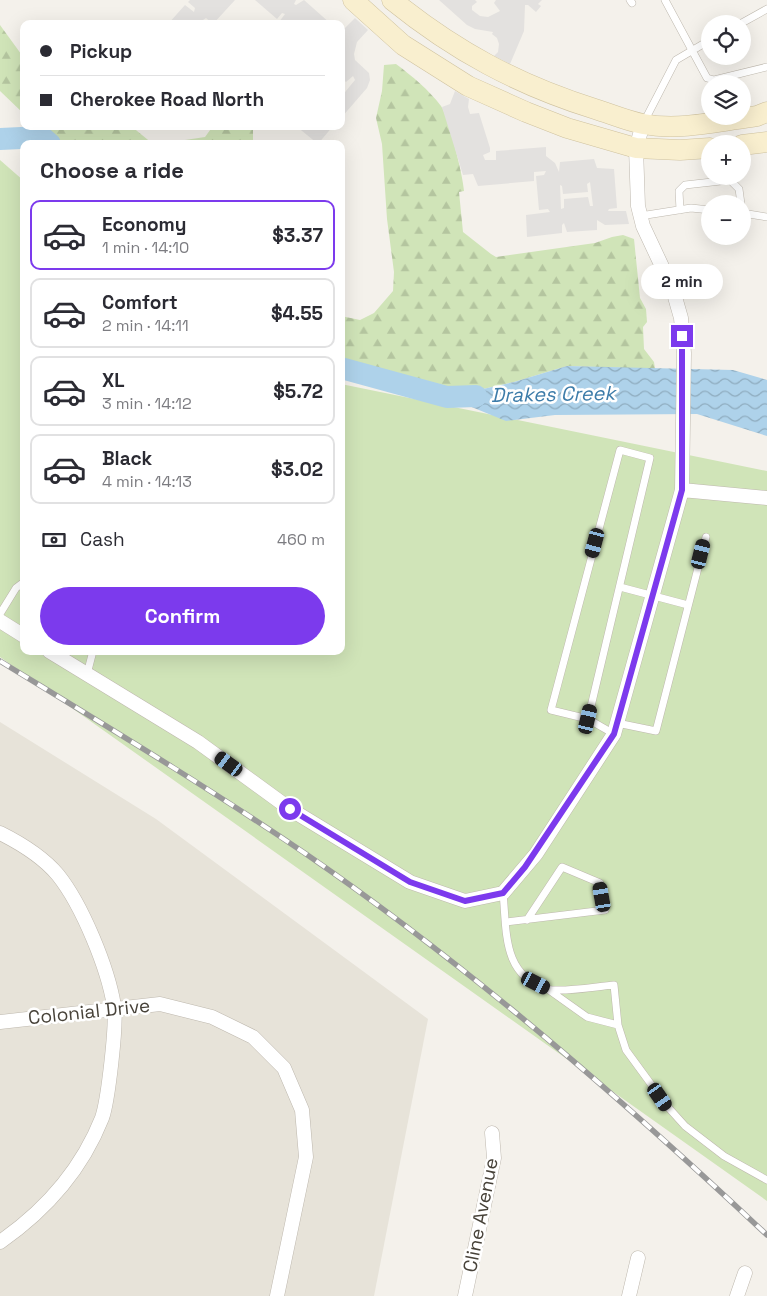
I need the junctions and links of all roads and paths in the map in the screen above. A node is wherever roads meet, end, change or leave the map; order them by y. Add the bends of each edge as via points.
1 (353, 0) edge
2 (392, 0) edge
3 (665, 0) edge
4 (767, 9) edge
5 (751, 18) edge
6 (701, 45) edge
7 (692, 50) junction
8 (767, 67) edge
9 (767, 112) edge
10 (643, 124) junction
11 (767, 142) edge
12 (751, 145) edge
13 (636, 148) junction
14 (701, 149) edge
15 (740, 195) edge
16 (701, 209) edge
17 (680, 210) junction
18 (751, 214) edge
19 (640, 216) junction
20 (767, 217) edge
21 (682, 490) junction
22 (767, 498) edge
23 (706, 537) dead end
24 (20, 585) edge
25 (620, 586) junction
26 (652, 595) junction
27 (688, 605) junction
28 (0, 614) edge
29 (0, 621) edge
30 (20, 634) edge
31 (56, 655) edge
32 (92, 655) edge
33 (87, 674) junction
34 (588, 719) junction
35 (616, 728) junction
36 (0, 833) edge
37 (503, 893) junction
38 (527, 920) junction
39 (506, 922) junction
40 (549, 990) junction
41 (114, 1007) junction
42 (0, 1022) edge
43 (618, 1024) junction
44 (492, 1133) dead end
45 (767, 1180) edge
46 (0, 1242) edge
47 (638, 1258) dead end
48 (745, 1273) dead end
49 (277, 1296) edge
50 (465, 1296) edge
51 (629, 1296) edge
52 (737, 1296) edge

1 - 13 main road via 403,45 468,86 567,128
2 - 10 main road via 448,42 518,81
3 - 7 lane
4 - 5 lane
6 - 7 lane
7 - 8 lane via 707,78 714,80
7 - 10 lane via 676,60
9 - 10 main road via 682,126
10 - 13 street
11 - 12 main road
13 - 14 main road
13 - 19 street
15 - 17 lane via 736,184 730,180 685,185 679,191
16 - 17 lane
17 - 19 lane
18 - 20 lane
19 - 21 street via 673,290 681,318 684,353
21 - 22 street
21 - 26 street
23 - 27 lane
24 - 28 lane
25 - 26 lane
25 - 34 lane
25 - 34 lane via 650,458 620,450 550,710
26 - 27 lane
26 - 35 street
27 - 35 lane via 656,731
29 - 30 street
31 - 33 street
32 - 33 lane
33 - 37 street via 198,742 290,809 410,882 465,901
34 - 35 lane
35 - 37 street via 536,854
36 - 41 street via 23,845 57,874 82,914
37 - 39 lane
38 - 38 lane via 605,910 600,883 562,867
38 - 39 lane
39 - 40 lane via 510,955 515,966 522,976
40 - 43 lane via 587,1017
40 - 43 lane via 614,985
41 - 42 street, Colonial Drive
41 - 46 street via 111,1067 102,1117 80,1162 45,1207
41 - 49 street, Colonial Drive via 160,1004 212,1017 254,1037 284,1068 302,1110 306,1157
43 - 45 lane via 626,1050 685,1126 724,1156
44 - 50 street, Cline Avenue via 494,1158
47 - 51 street
48 - 52 street

